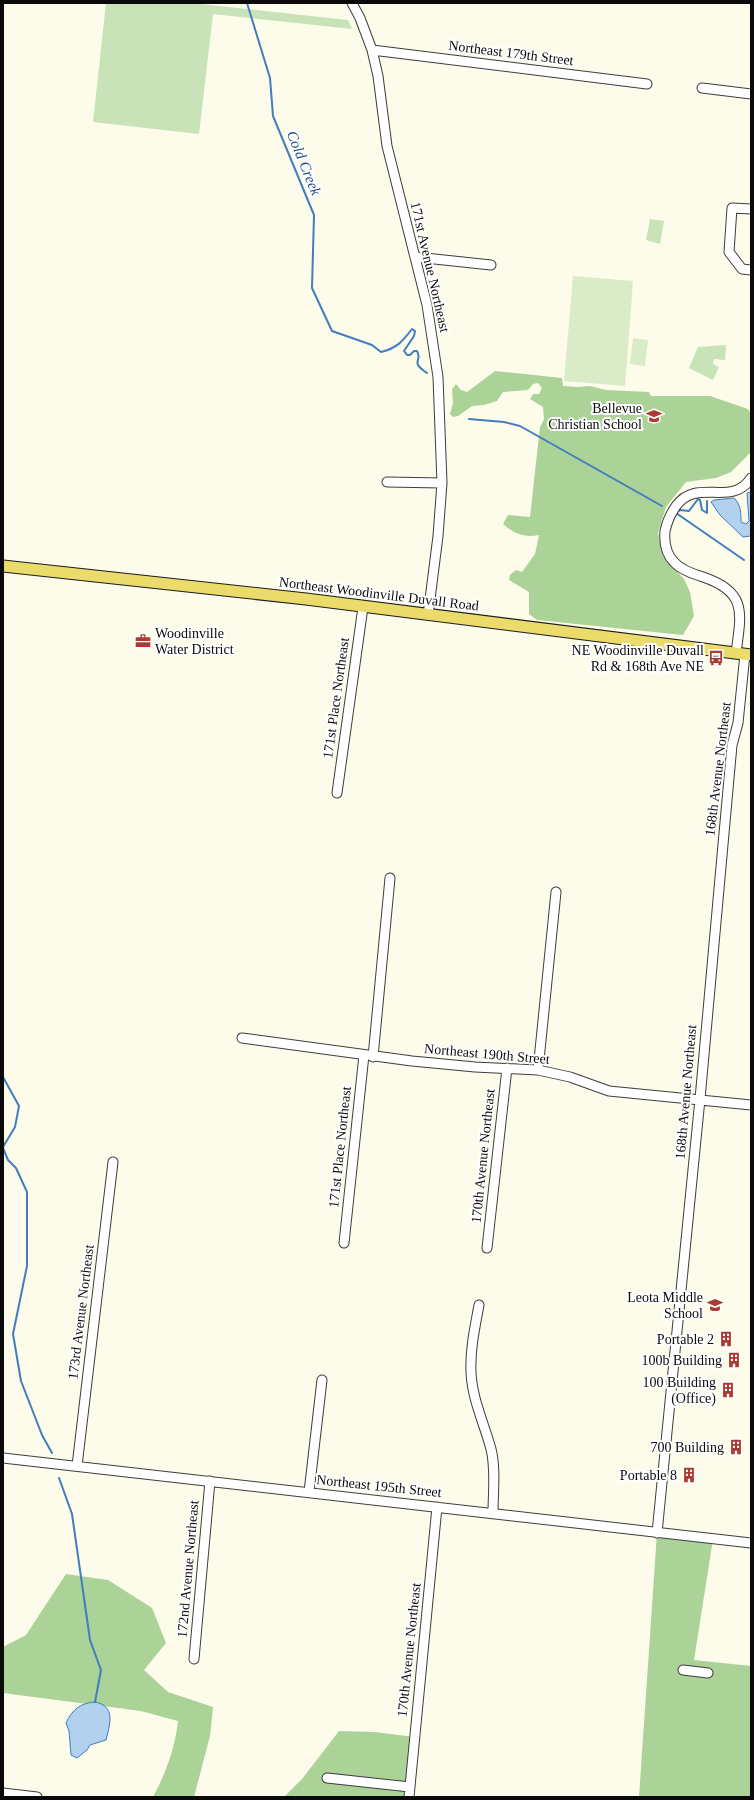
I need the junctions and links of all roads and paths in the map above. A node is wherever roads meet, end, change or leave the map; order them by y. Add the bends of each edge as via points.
1 (352, 3) edge
2 (372, 50) junction
3 (647, 84) dead end
4 (702, 88) dead end
5 (751, 94) edge
6 (751, 209) edge
7 (416, 257) junction
8 (491, 265) dead end
9 (751, 270) edge
10 (751, 478) edge
11 (388, 482) dead end
12 (442, 483) junction
13 (3, 566) edge
14 (363, 607) junction
15 (428, 615) junction
16 (744, 654) edge
17 (337, 793) dead end
18 (390, 878) dead end
19 (556, 892) dead end
20 (242, 1038) dead end
21 (368, 1056) junction
22 (507, 1068) junction
23 (538, 1070) junction
24 (700, 1100) junction
25 (751, 1105) edge
26 (113, 1162) dead end
27 (344, 1243) dead end
28 (487, 1248) dead end
29 (479, 1305) dead end
30 (322, 1380) dead end
31 (3, 1458) edge
32 (77, 1466) junction
33 (210, 1481) junction
34 (309, 1492) junction
35 (438, 1507) junction
36 (492, 1513) junction
37 (657, 1533) junction
38 (751, 1543) edge
39 (194, 1658) dead end
40 (683, 1670) dead end
41 (708, 1673) dead end
42 (327, 1778) dead end
43 (410, 1787) junction
44 (3, 1793) edge
45 (37, 1797) edge
46 (409, 1797) edge

1 - 2 street, 171st Avenue Northeast
2 - 3 street, Northeast 179th Street
2 - 7 street, 171st Avenue Northeast via 387,146
4 - 5 street
6 - 9 street via 732,208 728,252 742,269
7 - 8 street
7 - 12 street, 171st Avenue Northeast via 427,305 438,377
10 - 16 street, 168th Avenue Northeast via 738,490 726,493 695,492 687,495 673,510 665,532 667,551 674,562 683,570 716,581 734,595 740,613
11 - 12 street
12 - 15 street, 171st Avenue Northeast
13 - 14 main road, Northeast Woodinville Duvall Road
14 - 15 main road, Northeast Woodinville Duvall Road
14 - 17 street, 171st Place Northeast
15 - 16 main road, Northeast Woodinville Duvall Road
16 - 24 street, 168th Avenue Northeast via 738,722 732,745
18 - 21 street, 171st Place Northeast
19 - 23 street
20 - 21 street, Northeast 190th Street
21 - 22 street, Northeast 190th Street
21 - 27 street, 171st Place Northeast
22 - 23 street, Northeast 190th Street
22 - 28 street, 170th Avenue Northeast
23 - 24 street, Northeast 190th Street via 570,1077 609,1091
24 - 25 street, Northeast 190th Street
24 - 37 street, 168th Avenue Northeast
26 - 32 street, 173rd Avenue Northeast
29 - 36 street via 471,1372 474,1396 491,1449 494,1473
30 - 34 street
31 - 32 street, Northeast 195th Street
32 - 33 street, Northeast 195th Street
33 - 34 street, Northeast 195th Street
33 - 39 street, 172nd Avenue Northeast
34 - 35 street, Northeast 195th Street
35 - 36 street, Northeast 195th Street
35 - 43 street, 170th Avenue Northeast
36 - 37 street, Northeast 195th Street
37 - 38 street, Northeast 195th Street
40 - 41 street
42 - 43 street
43 - 46 street, 170th Avenue Northeast
44 - 45 street

